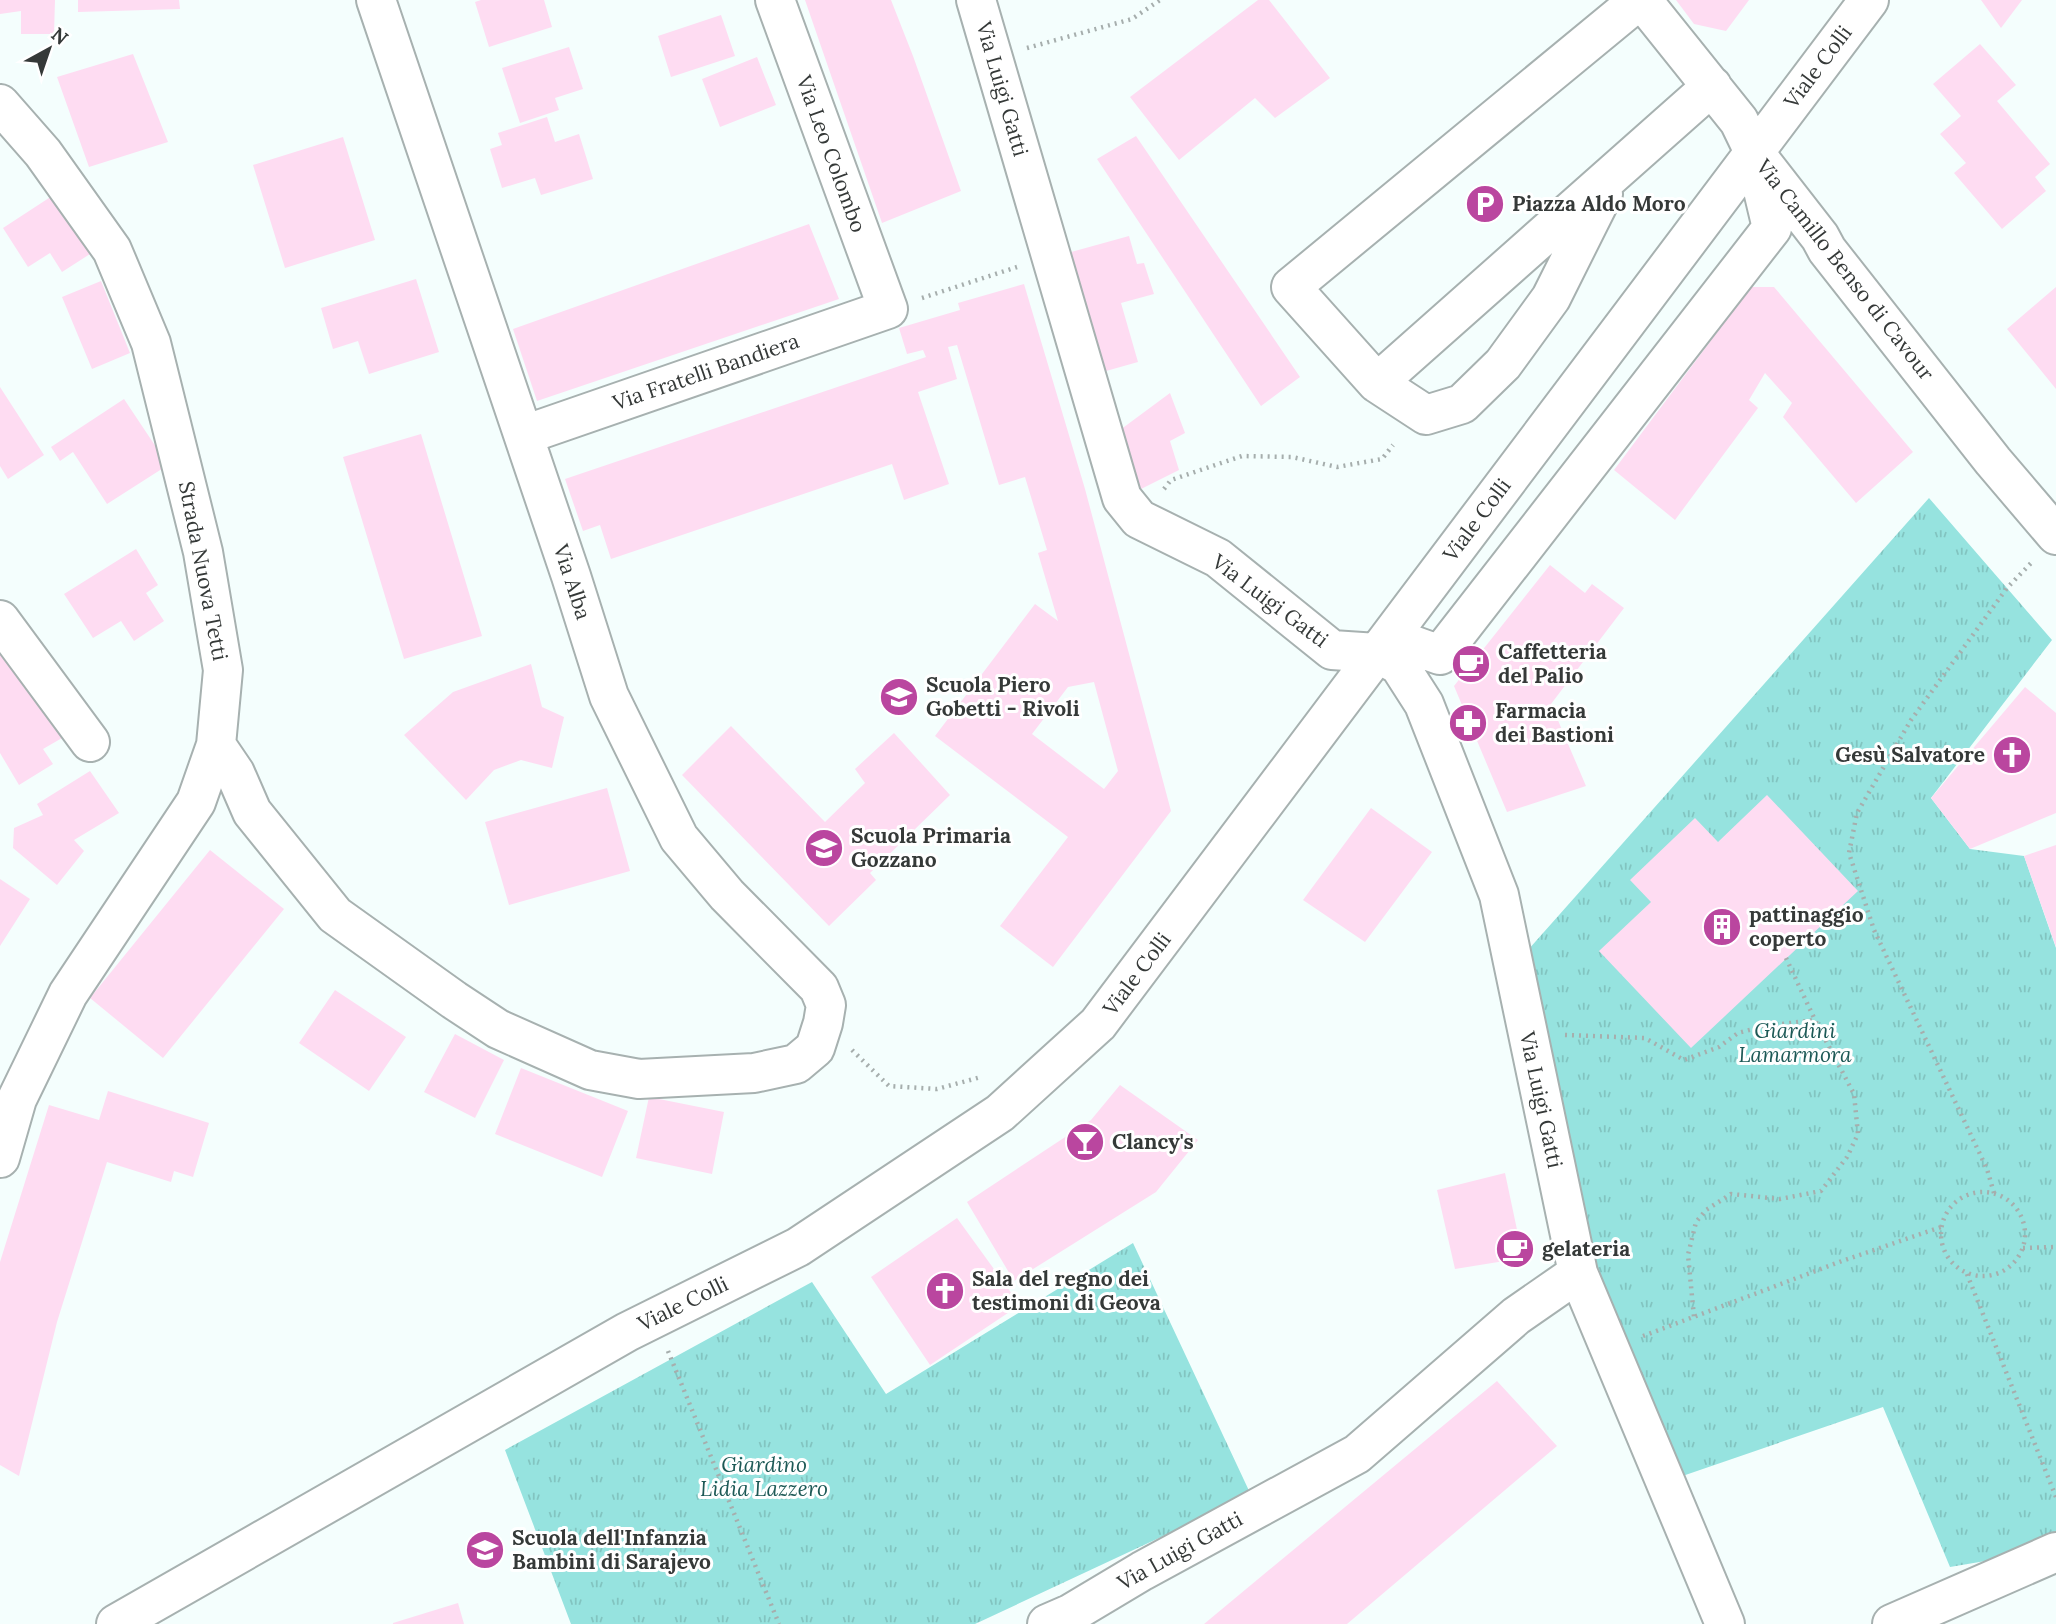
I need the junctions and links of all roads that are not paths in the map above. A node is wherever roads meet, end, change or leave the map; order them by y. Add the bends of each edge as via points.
1 (376, 0) edge
2 (775, 0) edge
3 (976, 0) edge
4 (1641, 0) edge
5 (1869, 0) edge
6 (1712, 86) junction
7 (0, 104) edge
8 (1754, 152) junction
9 (1612, 177) junction
10 (888, 309) joint
11 (1377, 383) junction
12 (524, 435) junction
13 (1538, 439) junction
14 (1581, 472) junction
15 (2048, 544) edge
16 (1, 622) edge
17 (1383, 645) junction
18 (90, 742) dead end
19 (215, 744) junction
20 (0, 1158) edge
21 (1578, 1273) junction
22 (2056, 1552) edge
23 (116, 1624) edge
24 (1047, 1624) edge
25 (1725, 1624) edge
26 (1892, 1624) edge

1 - 12 street, Via Alba
2 - 10 street, Via Leo Colombo
3 - 17 street, Via Luigi Gatti via 1122,499 1139,519 1218,558 1332,650
4 - 6 street, Via Camillo Benso di Cavour
4 - 11 street via 1291,287
5 - 8 street, Viale Colli
6 - 8 street, Via Camillo Benso di Cavour via 1739,121
6 - 9 street
7 - 19 street, Strada Nuova Tetti via 43,153 111,250 151,343 203,552 223,670
8 - 13 street, Viale Colli
8 - 14 street via 1772,228
8 - 15 street, Via Camillo Benso di Cavour via 1993,461
9 - 11 street
9 - 11 street via 1551,298 1503,364 1462,404 1426,415
10 - 12 street, Via Fratelli Bandiera
12 - 19 street, Via Alba via 609,696 679,838 727,895 818,988 826,1006 815,1048 796,1064 754,1073 639,1079 590,1070 498,1029 335,915 252,812 235,773
13 - 14 street
13 - 17 street, Viale Colli
14 - 17 street via 1440,655
16 - 18 street
17 - 21 street, Via Luigi Gatti via 1424,704 1499,895
17 - 23 street, Viale Colli via 1098,1024 1000,1113 798,1247 627,1332
19 - 20 street, Strada Nuova Tetti via 196,802 68,994 17,1099
21 - 24 street, Via Luigi Gatti via 1516,1317 1357,1454
21 - 25 street, Via Luigi Gatti
22 - 26 street

